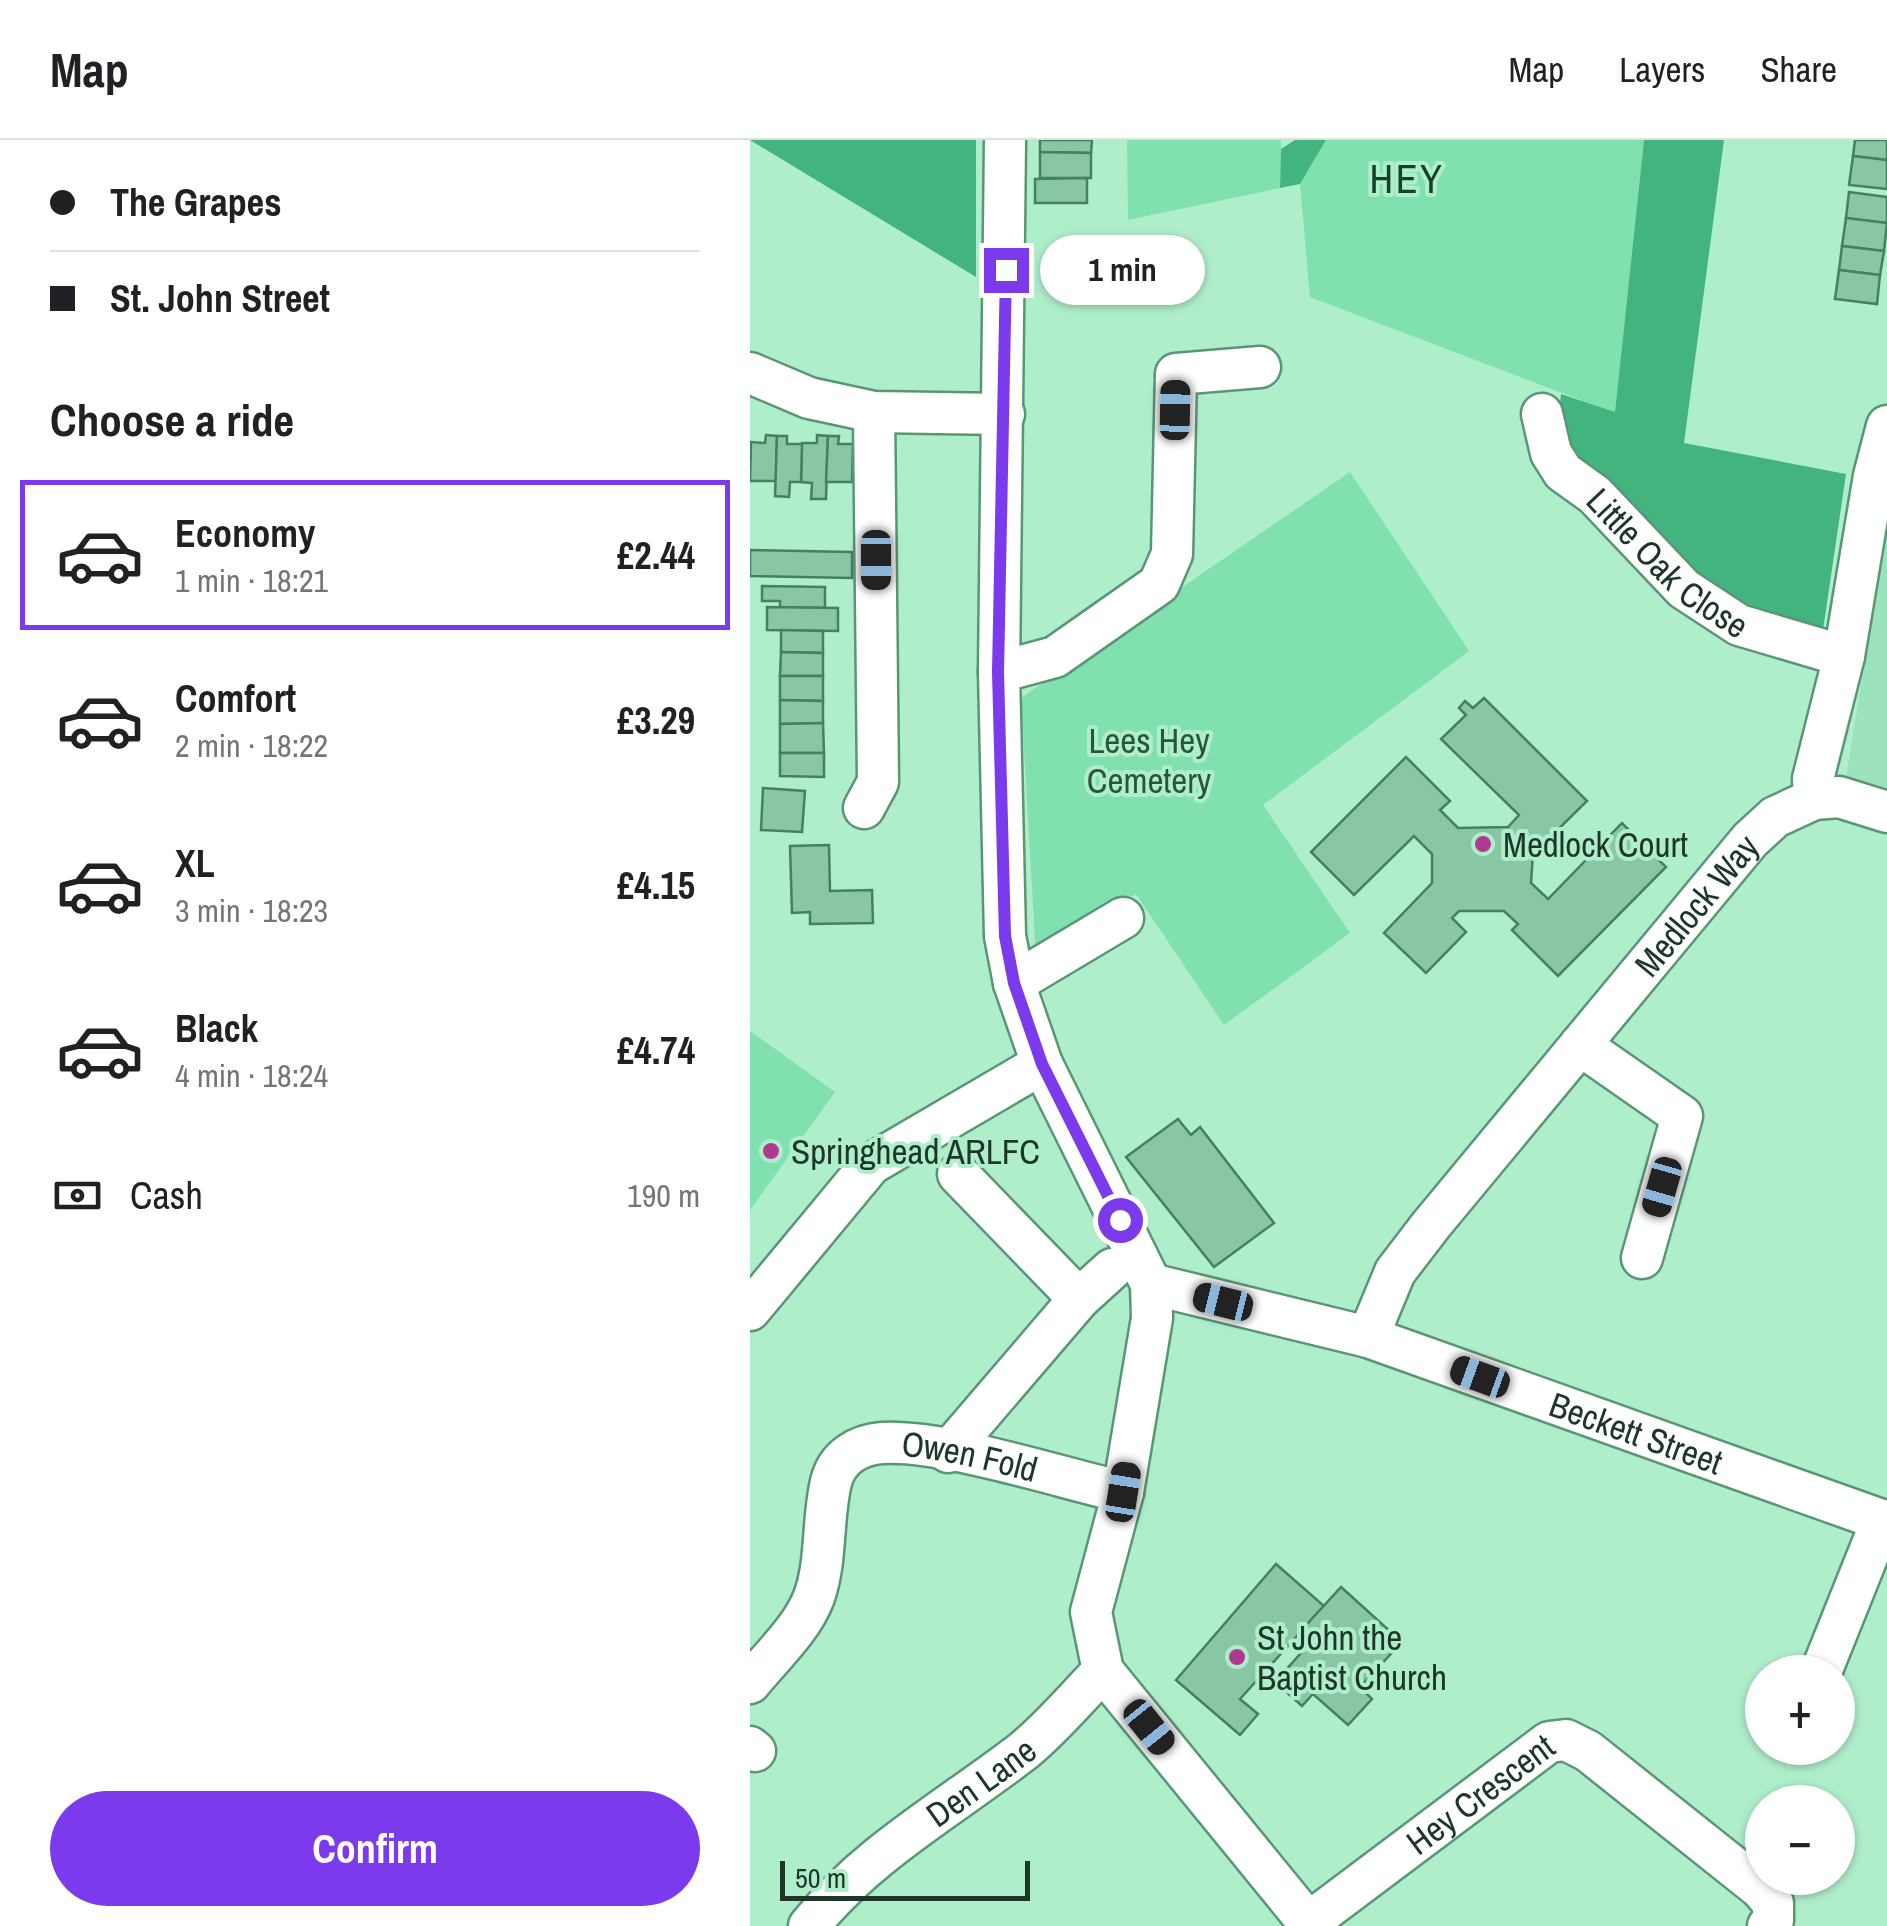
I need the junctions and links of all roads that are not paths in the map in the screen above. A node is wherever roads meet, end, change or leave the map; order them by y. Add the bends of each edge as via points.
1 (1005, 140) edge
2 (1260, 367) dead end
3 (750, 373) edge
4 (874, 412) junction
5 (1004, 414) junction
6 (1542, 414) dead end
7 (1887, 426) edge
8 (1880, 470) edge
9 (1844, 656) junction
10 (998, 672) junction
11 (1814, 798) junction
12 (864, 808) dead end
13 (1887, 812) edge
14 (1123, 918) dead end
15 (1014, 983) junction
16 (1580, 1044) junction
17 (1042, 1064) junction
18 (958, 1174) dead end
19 (1642, 1258) dead end
20 (1112, 1269) dead end
21 (1151, 1284) junction
22 (1079, 1299) junction
23 (750, 1310) edge
24 (1368, 1336) junction
25 (948, 1452) junction
26 (1123, 1492) junction
27 (1885, 1521) edge
28 (1828, 1655) edge
29 (1103, 1670) junction
30 (750, 1683) edge
31 (1310, 1924) edge
32 (809, 1926) edge
33 (1768, 1926) edge

1 - 5 street
2 - 10 street via 1176,374 1172,554 1158,584 1055,657
3 - 4 street via 808,398
4 - 5 street
4 - 12 street via 878,782
5 - 10 street
6 - 9 street, Little Oak Close via 1550,453 1564,472 1595,494 1684,589 1739,625
7 - 8 street
8 - 9 street
9 - 11 street
10 - 15 street via 1005,936
11 - 13 street via 1839,797
11 - 16 street, Medlock Way via 1750,840
14 - 15 street
15 - 17 street
16 - 19 street via 1682,1116
16 - 24 street, Medlock Way via 1394,1272
17 - 21 street
17 - 23 street via 871,1164
18 - 22 street
20 - 22 street
21 - 24 street, Beckett Street
21 - 26 street via 1152,1318
22 - 25 street
24 - 27 street, Beckett Street
25 - 26 street, Owen Fold
25 - 30 street, Owen Fold via 883,1443 844,1457 832,1479 815,1595
26 - 29 street via 1091,1612
27 - 28 street
29 - 31 street
29 - 32 street, Den Lane via 1025,1750 889,1846
31 - 33 street, Hey Crescent via 1549,1742 1566,1740 1760,1888 1773,1903

